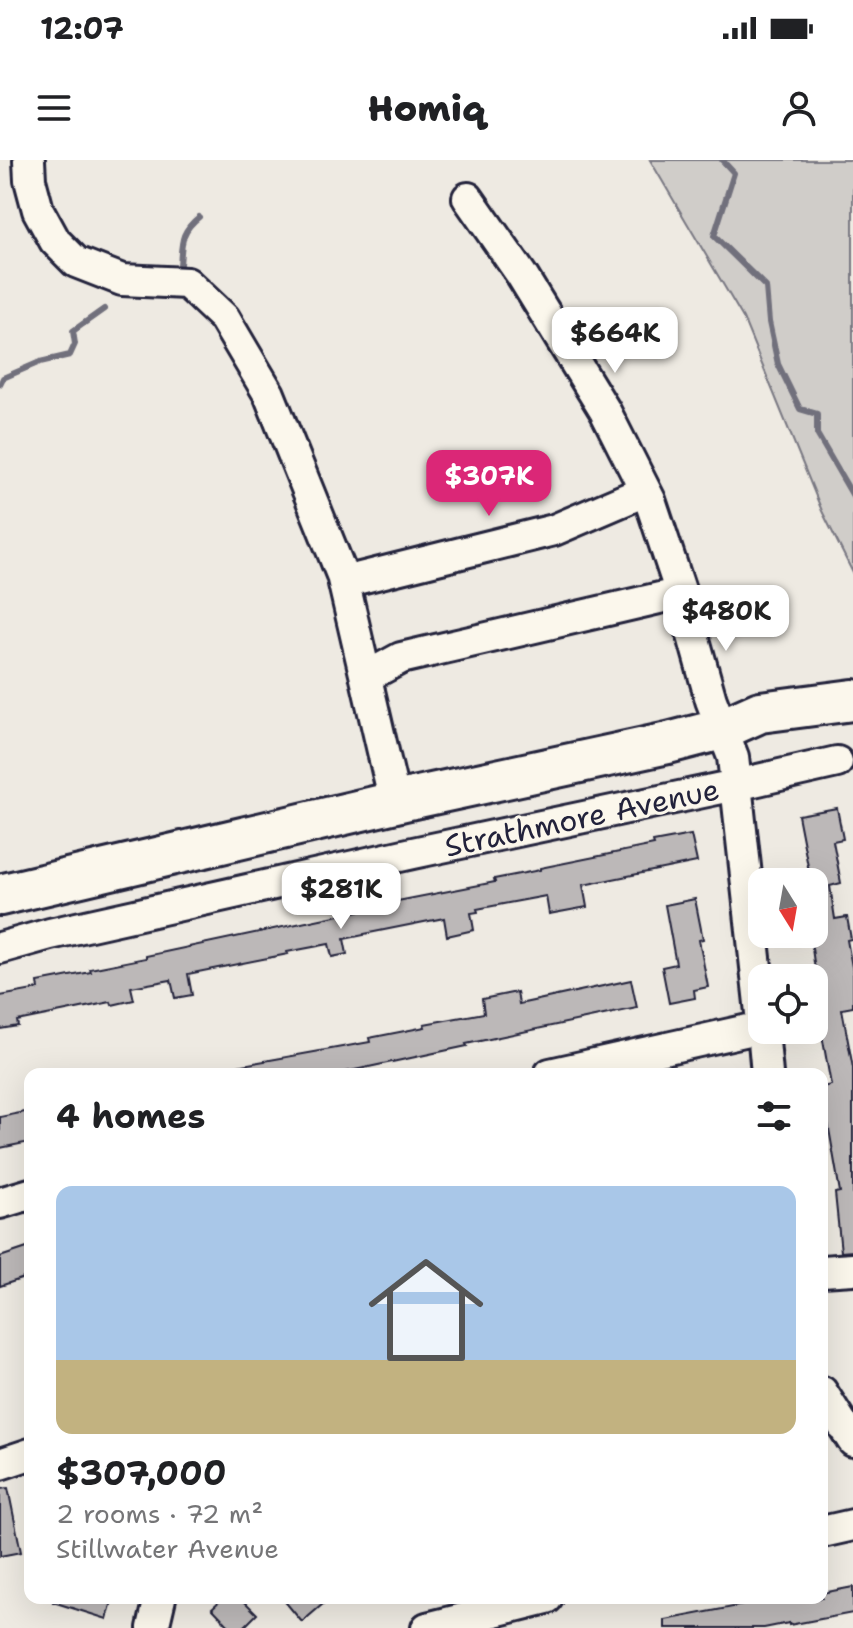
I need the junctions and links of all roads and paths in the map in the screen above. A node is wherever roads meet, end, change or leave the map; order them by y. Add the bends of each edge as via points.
1 (29, 160) edge
2 (468, 198) dead end
3 (645, 491) junction
4 (344, 582) junction
5 (681, 593) junction
6 (366, 677) junction
7 (844, 702) edge
8 (722, 729) junction
9 (837, 762) dead end
10 (736, 785) junction
11 (395, 803) junction
12 (0, 895) edge
13 (0, 948) edge
14 (755, 964) edge
15 (748, 1029) edge
16 (764, 1044) edge
17 (576, 1068) edge
18 (766, 1068) edge
19 (24, 1196) edge
20 (0, 1203) edge
21 (853, 1269) edge
22 (828, 1271) edge
23 (828, 1401) edge
24 (853, 1441) edge
25 (24, 1456) edge
26 (0, 1464) edge
27 (853, 1525) edge
28 (828, 1531) edge
29 (159, 1604) edge
30 (523, 1604) edge
31 (153, 1628) edge
32 (427, 1628) edge

1 - 4 street via 38,210 55,241 76,262 122,280 187,283 224,318 269,394
2 - 3 street via 605,411
3 - 4 street via 554,530
3 - 5 street
4 - 6 street
5 - 6 street via 401,658
5 - 8 street
6 - 11 street
7 - 8 main road, Strathmore Avenue via 765,735
8 - 10 street
8 - 11 main road, Strathmore Avenue
9 - 10 street, Strathmore Avenue
10 - 13 street, Strathmore Avenue
10 - 14 street
11 - 12 main road, Strathmore Avenue
15 - 17 street
16 - 18 street
19 - 20 street
21 - 22 street
23 - 24 street
25 - 26 street
27 - 28 street
29 - 31 street
30 - 32 street

